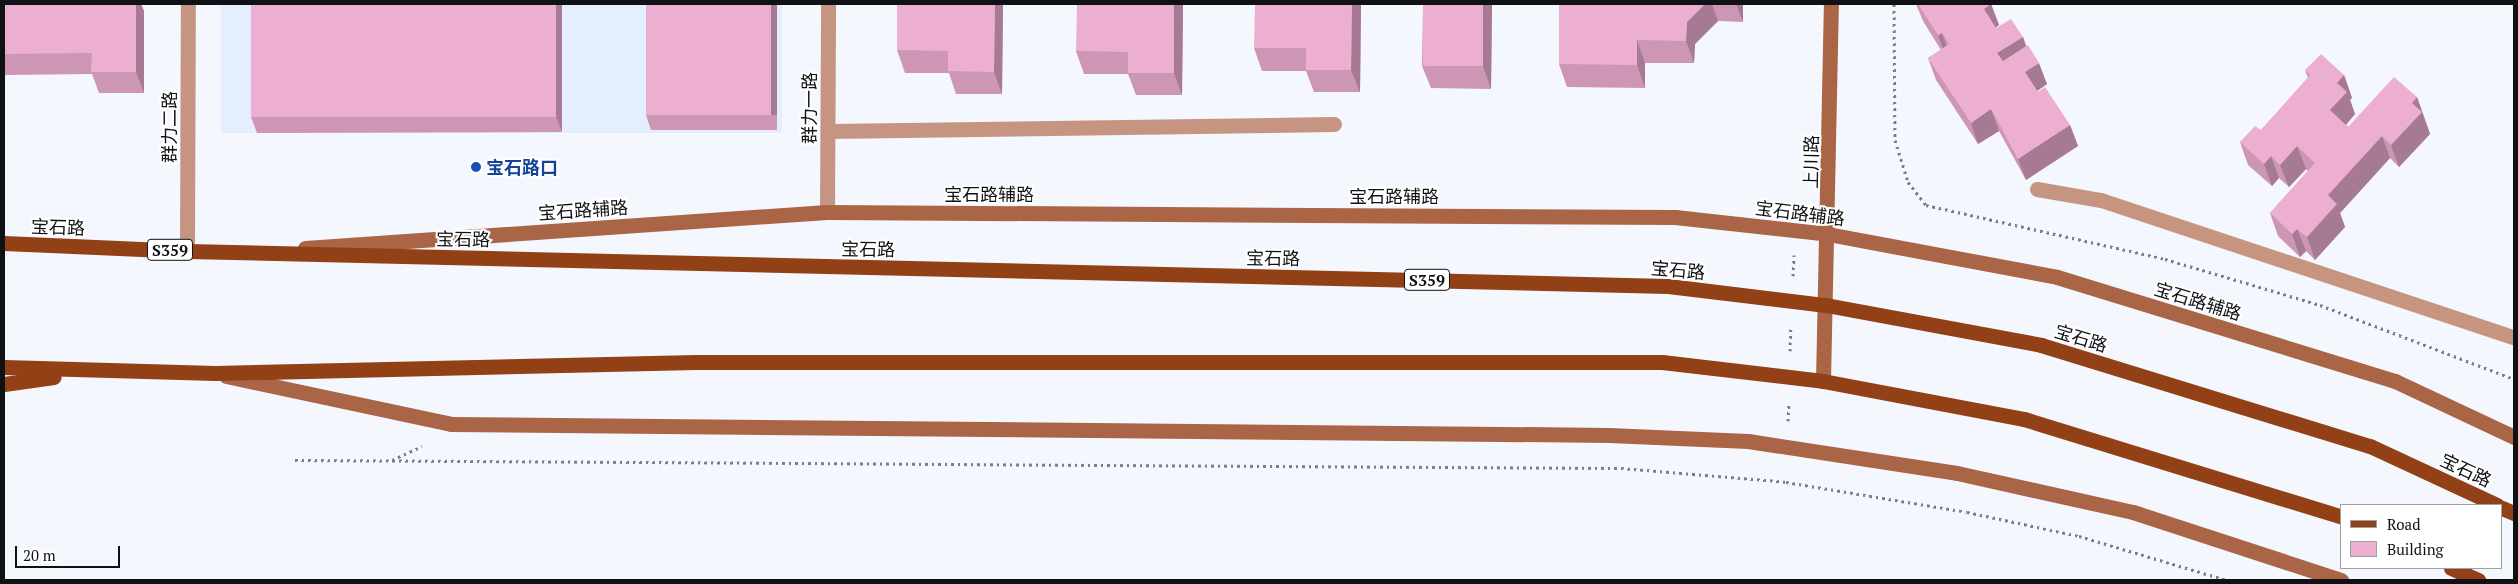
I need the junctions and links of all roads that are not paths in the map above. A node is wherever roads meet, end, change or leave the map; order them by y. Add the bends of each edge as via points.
1 (188, 4) edge
2 (828, 4) edge
3 (1831, 4) edge
4 (1334, 124) dead end
5 (828, 131) junction
6 (2037, 189) dead end
7 (827, 212) junction
8 (1828, 234) junction
9 (7, 242) edge
10 (187, 251) junction
11 (241, 252) junction
12 (1826, 305) junction
13 (2514, 337) edge
14 (4, 367) edge
15 (87, 372) junction
16 (215, 373) junction
17 (1823, 381) junction
18 (4, 384) edge
19 (2514, 437) edge
20 (2495, 504) edge
21 (2340, 516) edge
22 (2453, 569) edge
23 (2341, 580) edge
24 (2478, 580) edge

1 - 10 street, 群力二路
2 - 5 street, 群力一路
3 - 8 main road, 上川路
4 - 5 street
5 - 7 street, 群力一路
6 - 13 street via 2110,203
7 - 8 main road, 宝石路辅路 via 1675,217
7 - 11 main road, 宝石路辅路
8 - 12 main road, 上川路
8 - 19 main road, 宝石路辅路 via 2057,277 2395,381
9 - 10 main road, 宝石路 / S359
10 - 11 main road, 宝石路 / S359
11 - 12 main road, 宝石路 / S359 via 1668,286
12 - 17 main road, 上川路
12 - 20 main road, 宝石路 / S359 via 2041,345 2370,446
14 - 15 main road
15 - 16 main road
15 - 18 main road
16 - 17 main road via 696,362 1662,362
16 - 23 main road via 450,424 1610,435 1748,441 1957,473 2133,512
17 - 21 main road via 2024,419
22 - 24 main road

